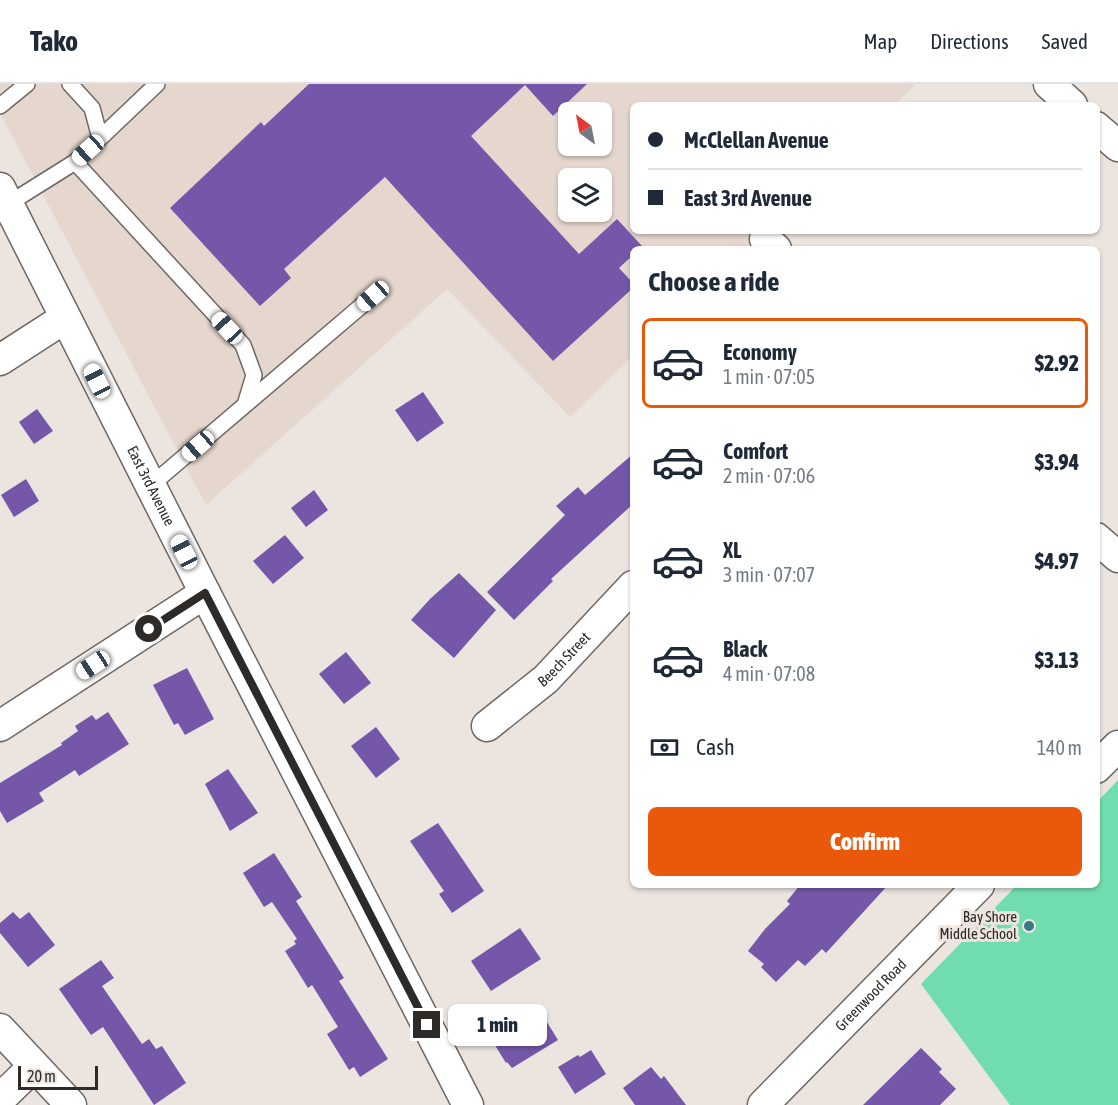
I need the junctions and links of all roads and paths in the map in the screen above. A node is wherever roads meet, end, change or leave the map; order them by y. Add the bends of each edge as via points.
1 (27, 84) edge
2 (70, 84) edge
3 (157, 84) edge
4 (1049, 84) edge
5 (1069, 102) edge
6 (0, 106) edge
7 (1100, 130) edge
8 (100, 138) junction
9 (1118, 146) edge
10 (75, 162) junction
11 (4, 196) edge
12 (373, 296) dead end
13 (65, 318) junction
14 (0, 360) edge
15 (245, 405) junction
16 (150, 486) junction
17 (1100, 541) edge
18 (1118, 557) edge
19 (630, 589) edge
20 (205, 593) junction
21 (0, 726) edge
22 (487, 726) dead end
23 (1118, 746) edge
24 (1100, 764) edge
25 (977, 888) edge
26 (0, 1029) edge
27 (34, 1066) junction
28 (0, 1099) edge
29 (777, 1100) edge
30 (71, 1105) edge
31 (468, 1105) edge

1 - 6 lane
2 - 8 lane via 92,108
3 - 8 lane
4 - 5 street
7 - 9 street
8 - 10 lane
10 - 11 lane
10 - 15 lane via 243,345 254,375
11 - 13 street, East 3rd Avenue
12 - 15 lane
13 - 14 street
13 - 16 street, East 3rd Avenue
15 - 16 lane
16 - 20 street, East 3rd Avenue
17 - 18 street
19 - 22 street, Beech Street via 546,679
20 - 21 street
20 - 31 street, East 3rd Avenue
23 - 24 street
25 - 29 street, Greenwood Road
26 - 27 street
27 - 28 street
27 - 30 street

